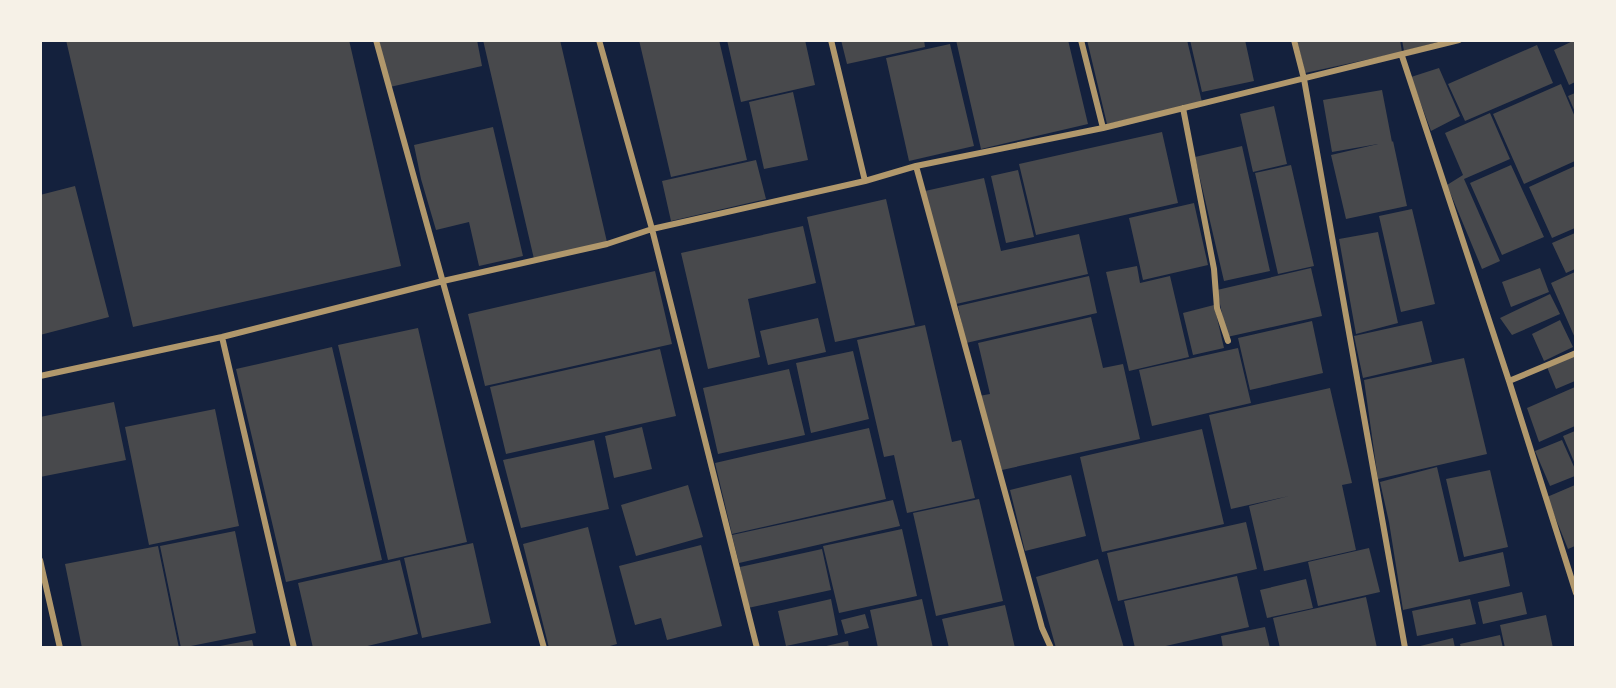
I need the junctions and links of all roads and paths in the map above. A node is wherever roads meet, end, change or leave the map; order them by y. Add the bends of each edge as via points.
1 (376, 40) edge
2 (599, 40) edge
3 (831, 40) edge
4 (1081, 40) edge
5 (1294, 40) edge
6 (1459, 40) edge
7 (1401, 56) junction
8 (1304, 79) junction
9 (1183, 108) junction
10 (1103, 128) junction
11 (916, 166) junction
12 (865, 181) junction
13 (652, 229) junction
14 (443, 281) junction
15 (222, 337) junction
16 (1228, 341) dead end
17 (1575, 353) edge
18 (40, 376) edge
19 (1509, 381) junction
20 (40, 560) edge
21 (1575, 593) edge
22 (60, 648) edge
23 (294, 648) edge
24 (544, 648) edge
25 (757, 648) edge
26 (1051, 648) edge
27 (1405, 648) edge

1 - 14 street
2 - 13 street
3 - 12 street
4 - 10 street
5 - 8 street
6 - 7 street
7 - 8 street
7 - 19 street
8 - 9 street
8 - 27 street
9 - 10 street
9 - 16 street via 1214,269 1217,308
10 - 11 street
11 - 12 street
11 - 26 street via 1042,628
12 - 13 street
13 - 14 street via 607,244
13 - 25 street
14 - 15 street
14 - 24 street
15 - 18 street
15 - 23 street
17 - 19 street
19 - 21 street
20 - 22 street

